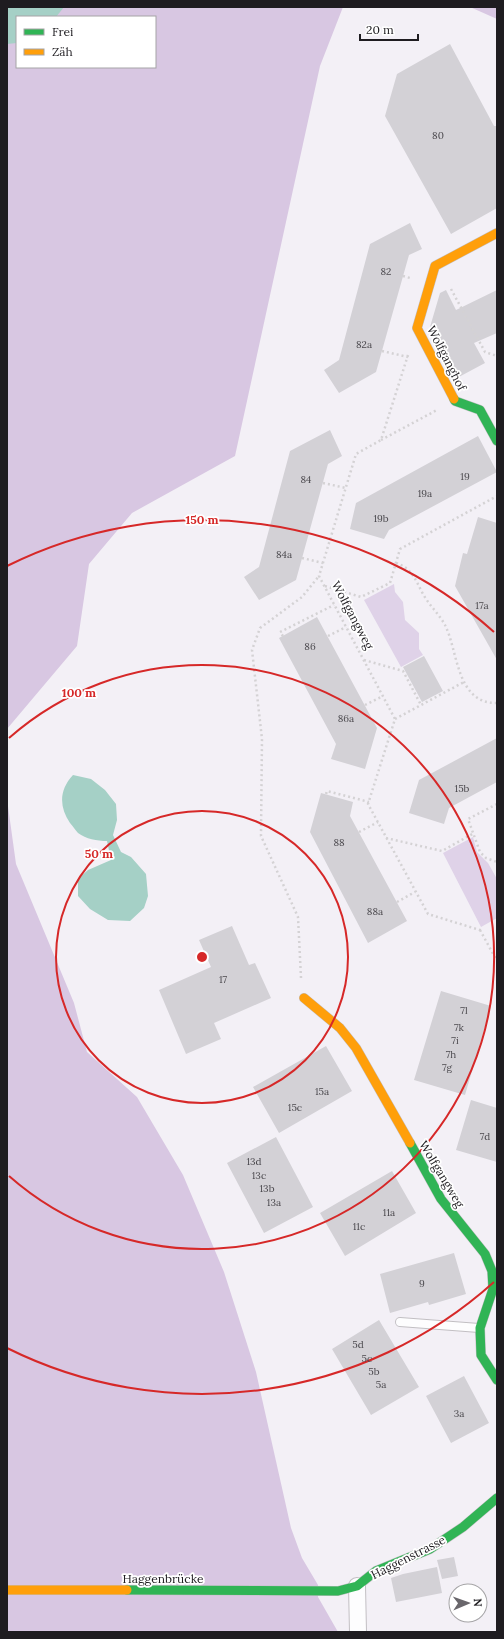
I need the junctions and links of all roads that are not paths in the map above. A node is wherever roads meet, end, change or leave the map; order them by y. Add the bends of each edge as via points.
1 (497, 233) edge
2 (497, 441) edge
3 (304, 998) road end
4 (400, 1322) dead end
5 (480, 1328) junction
6 (497, 1380) edge
7 (497, 1498) edge
8 (357, 1586) junction
9 (7, 1590) edge
10 (318, 1591) joint
11 (358, 1632) edge

1 - 2 street, Wolfganghof via 435,266 417,328 455,400 480,410
3 - 5 street, Wolfgangweg via 340,1028 356,1048 441,1199 485,1254 492,1271 493,1289
4 - 5 lane
5 - 6 street, Wolfgangweg via 481,1355
7 - 8 street, Haggenstrasse via 463,1527 430,1549 376,1571
8 - 10 street, Haggenstrasse via 338,1591
8 - 11 street
9 - 10 street, Haggenbrücke

